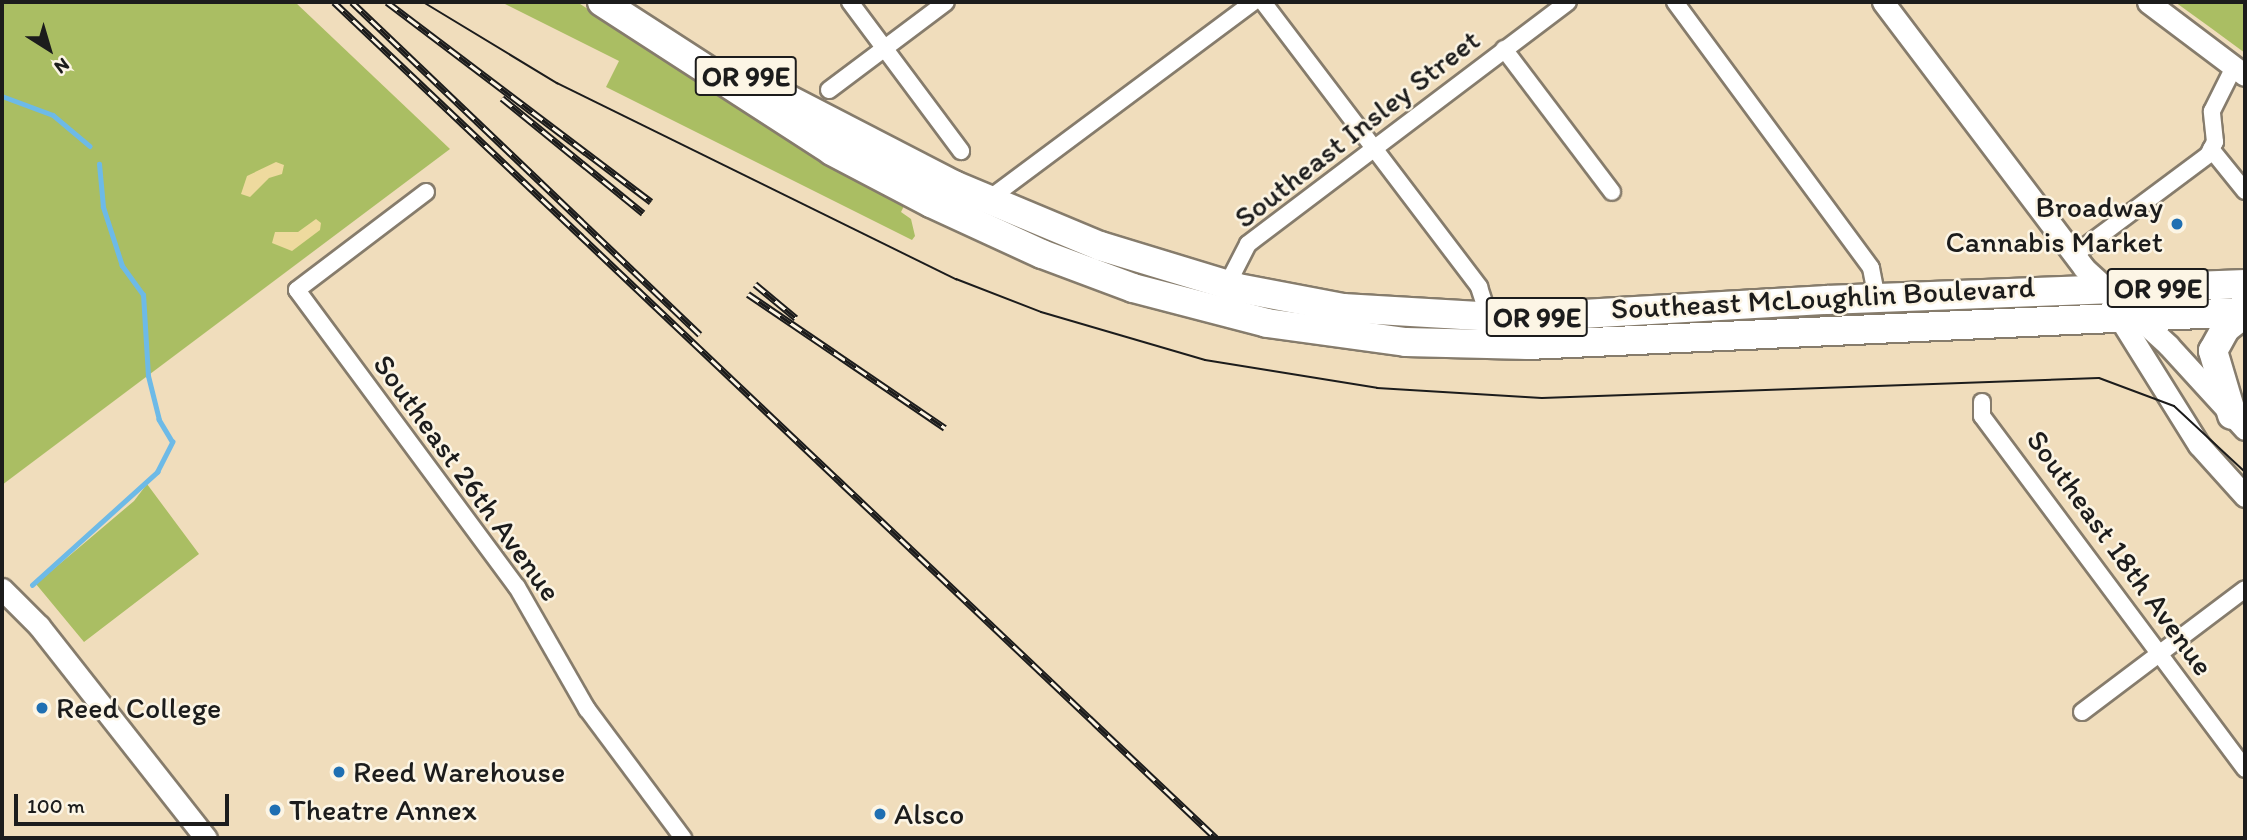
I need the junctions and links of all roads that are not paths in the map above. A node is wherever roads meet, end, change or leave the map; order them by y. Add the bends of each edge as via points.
1 (602, 2) edge
2 (628, 2) edge
3 (850, 2) edge
4 (946, 2) edge
5 (1253, 2) edge
6 (1263, 2) edge
7 (1568, 2) edge
8 (1675, 2) edge
9 (1883, 2) edge
10 (2148, 2) edge
11 (885, 49) junction
12 (1504, 49) junction
13 (2240, 71) edge
14 (829, 90) dead end
15 (1374, 148) junction
16 (2211, 149) junction
17 (961, 151) dead end
18 (2245, 191) edge
19 (426, 192) dead end
20 (1612, 192) dead end
21 (988, 200) junction
22 (964, 218) junction
23 (2074, 255) junction
24 (2245, 284) edge
25 (1227, 285) junction
26 (2103, 289) junction
27 (1877, 298) junction
28 (2245, 312) edge
29 (2126, 317) junction
30 (1489, 318) junction
31 (1982, 402) dead end
32 (2239, 422) edge
33 (2245, 496) edge
34 (2245, 589) edge
35 (4, 591) edge
36 (2159, 654) junction
37 (2082, 712) dead end
38 (2245, 769) edge
39 (206, 838) edge
40 (683, 838) edge

1 - 22 highway, Southeast McLoughlin Boulevard / OR 99E via 832,151
2 - 21 highway, Southeast McLoughlin Boulevard / OR 99E via 768,90
3 - 11 street
4 - 11 street
5 - 21 street
6 - 15 street
7 - 12 street, Southeast Insley Street
8 - 27 street via 1871,268
9 - 23 street
10 - 13 street
11 - 14 street
11 - 17 street
12 - 15 street, Southeast Insley Street
12 - 20 street
13 - 16 street via 2212,111
15 - 25 street, Southeast Insley Street via 1248,244
15 - 30 street via 1479,287
16 - 18 street
16 - 23 street
19 - 40 street, Southeast 26th Avenue via 297,290 517,587 587,709
21 - 22 street
21 - 25 highway, Southeast McLoughlin Boulevard / OR 99E via 1100,246
22 - 29 highway, Southeast McLoughlin Boulevard / OR 99E via 1074,266 1185,304 1306,330 1406,342 1528,345
23 - 26 street
24 - 26 highway, Southeast McLoughlin Boulevard / OR 99E
25 - 30 highway, Southeast McLoughlin Boulevard / OR 99E via 1343,308
26 - 27 highway, Southeast McLoughlin Boulevard / OR 99E
26 - 29 street
27 - 30 highway, Southeast McLoughlin Boulevard / OR 99E
28 - 29 highway, Southeast McLoughlin Boulevard / OR 99E
28 - 32 highway via 2226,328 2213,351
29 - 32 street via 2168,345
29 - 33 street via 2199,445
31 - 36 street, Southeast 18th Avenue via 1982,416
34 - 36 street
35 - 39 street via 23,608
36 - 37 street
36 - 38 street, Southeast 18th Avenue

